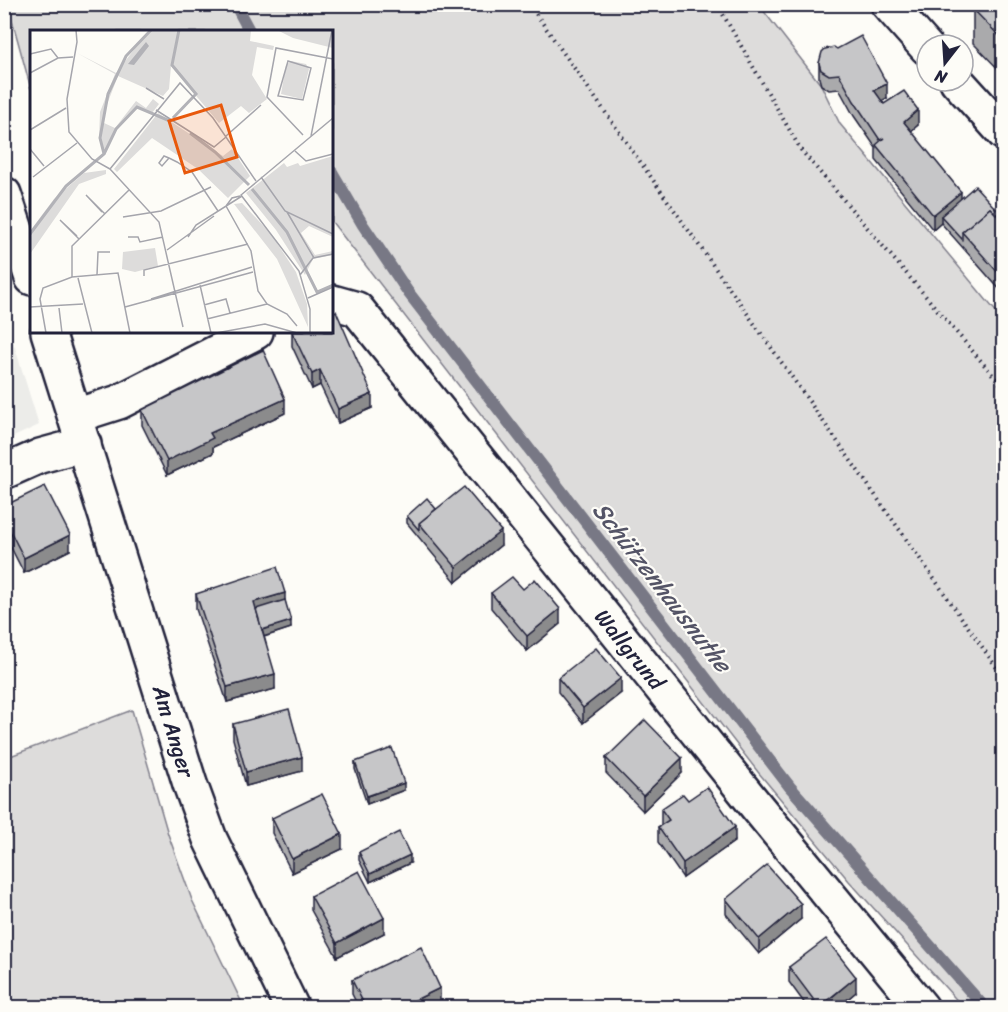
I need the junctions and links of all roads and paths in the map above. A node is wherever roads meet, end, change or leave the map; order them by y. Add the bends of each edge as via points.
1 (529, 4) edge
2 (717, 4) edge
3 (888, 4) edge
4 (915, 34) edge
5 (968, 93) edge
6 (1004, 133) edge
7 (4, 194) edge
8 (30, 272) edge
9 (333, 302) edge
10 (48, 333) edge
11 (254, 333) edge
12 (1004, 388) edge
13 (80, 430) junction
14 (4, 472) edge
15 (1004, 678) edge
16 (292, 1008) edge
17 (922, 1008) edge

1 - 15 path
2 - 12 path via 801,150
3 - 4 street
5 - 6 street
7 - 8 street
9 - 17 street, Wallgrund via 357,309
10 - 13 street, Am Anger
11 - 13 street via 119,402
13 - 14 street via 40,456
13 - 16 street, Am Anger via 210,839

